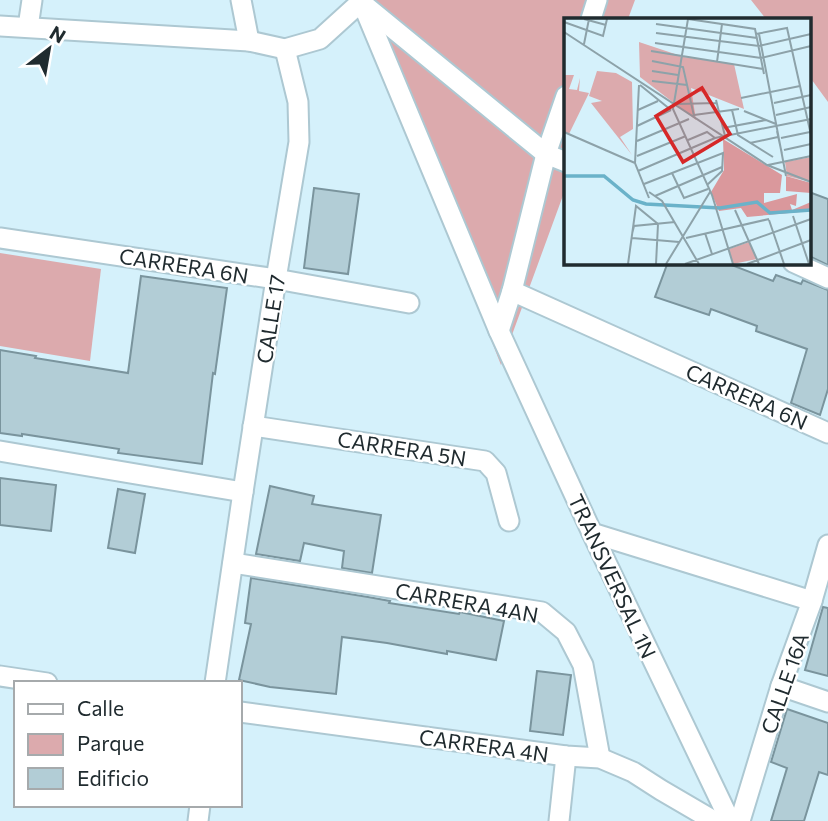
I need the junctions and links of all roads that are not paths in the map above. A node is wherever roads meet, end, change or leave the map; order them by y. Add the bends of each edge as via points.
1 (32, 0) edge
2 (241, 0) edge
3 (597, 0) edge
4 (362, 1) edge
5 (591, 18) edge
6 (0, 26) edge
7 (28, 27) junction
8 (250, 41) junction
9 (285, 49) junction
10 (564, 99) edge
11 (547, 154) junction
12 (564, 162) edge
13 (0, 238) edge
14 (797, 264) edge
15 (828, 278) edge
16 (276, 279) junction
17 (512, 291) junction
18 (409, 303) dead end
19 (499, 331) junction
20 (253, 426) junction
21 (828, 433) edge
22 (0, 451) edge
23 (243, 492) junction
24 (509, 521) dead end
25 (592, 533) junction
26 (828, 545) edge
27 (233, 563) junction
28 (812, 601) junction
29 (0, 676) edge
30 (34, 681) edge
31 (215, 681) edge
32 (781, 686) junction
33 (828, 702) edge
34 (242, 712) edge
35 (566, 757) junction
36 (600, 758) junction
37 (559, 821) edge
38 (714, 821) edge
39 (730, 821) edge
40 (740, 821) edge

1 - 7 street
2 - 8 street
3 - 5 street
4 - 9 street via 320,39
4 - 11 street
4 - 19 street, TRANSVERSAL 1N
6 - 7 street
7 - 8 street
8 - 9 street
9 - 16 street, CALLE 17 via 298,102 299,142
10 - 11 street
11 - 12 street
11 - 17 street
13 - 16 street, CARRERA 6N
14 - 15 street
16 - 18 street, CARRERA 6N
16 - 20 street, CALLE 17
17 - 19 street
17 - 21 street, CARRERA 6N
19 - 25 street, TRANSVERSAL 1N
20 - 23 street, CALLE 17
20 - 24 street, CARRERA 5N via 485,461 496,474
22 - 23 street
23 - 27 street, CALLE 17
25 - 28 street
25 - 39 street, TRANSVERSAL 1N
26 - 28 street, CALLE 16A
27 - 31 street, CALLE 17
27 - 36 street, CARRERA 4AN via 542,612 566,632 583,665
28 - 32 street, CALLE 16A
29 - 30 street
32 - 33 street
32 - 40 street, CALLE 16A
34 - 35 street, CARRERA 4N
35 - 36 street, CARRERA 4N
35 - 37 street
36 - 38 street, CARRERA 4N via 633,772

